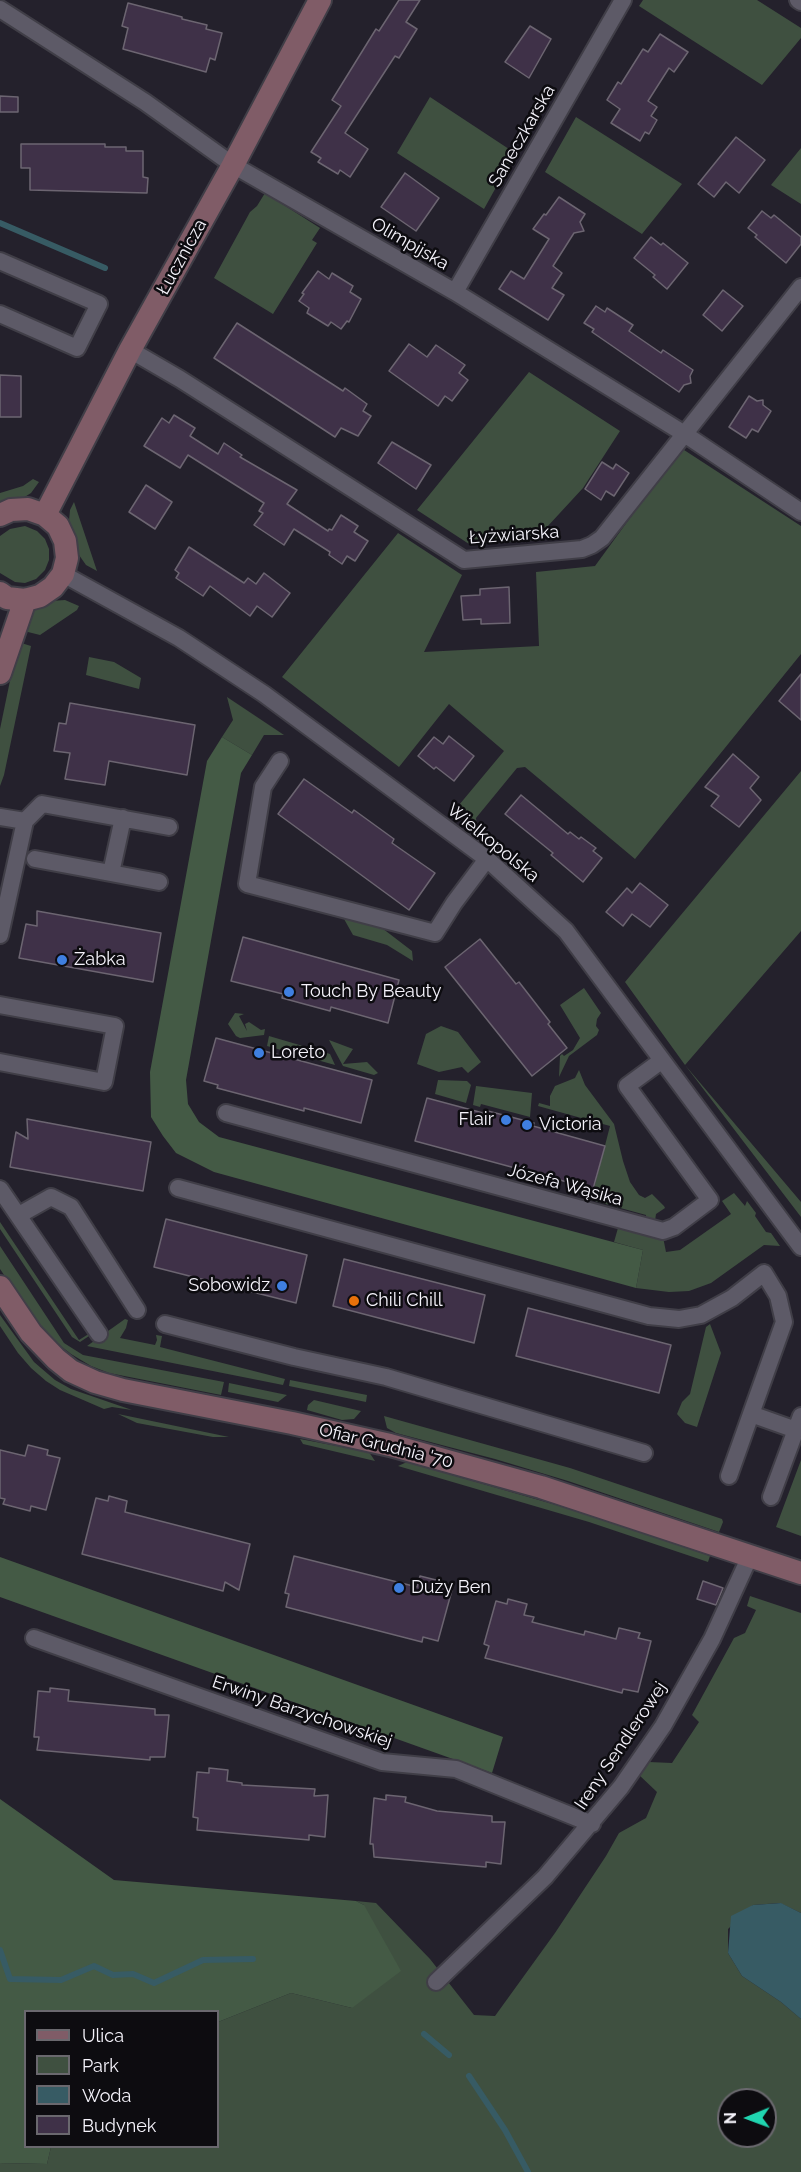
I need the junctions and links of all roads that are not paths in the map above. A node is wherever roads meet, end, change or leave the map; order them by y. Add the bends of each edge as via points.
1 (320, 0) edge
2 (623, 0) edge
3 (0, 9) edge
4 (233, 165) junction
5 (0, 261) edge
6 (801, 286) edge
7 (455, 292) junction
8 (0, 314) edge
9 (130, 350) junction
10 (683, 433) junction
11 (801, 512) edge
12 (0, 515) edge
13 (45, 515) junction
14 (63, 574) junction
15 (0, 593) edge
16 (25, 600) junction
17 (0, 673) edge
18 (280, 761) dead end
19 (0, 817) edge
20 (123, 818) junction
21 (25, 821) junction
22 (169, 827) dead end
23 (35, 859) dead end
24 (487, 860) junction
25 (111, 873) junction
26 (159, 882) dead end
27 (0, 935) edge
28 (0, 1005) edge
29 (661, 1061) junction
30 (0, 1062) edge
31 (226, 1113) dead end
32 (178, 1188) dead end
33 (0, 1189) edge
34 (19, 1215) junction
35 (801, 1247) edge
36 (0, 1287) edge
37 (137, 1310) dead end
38 (165, 1324) dead end
39 (99, 1334) dead end
40 (751, 1414) junction
41 (798, 1423) edge
42 (644, 1453) dead end
43 (729, 1476) dead end
44 (771, 1497) dead end
45 (750, 1556) junction
46 (801, 1573) edge
47 (34, 1638) dead end
48 (592, 1824) junction
49 (436, 1982) dead end

1 - 4 street, Łucznicza
2 - 7 street, Saneczkarska
3 - 4 street, Olimpijska via 145,102
4 - 7 street, Olimpijska
4 - 9 street, Łucznicza
5 - 8 street via 99,304 77,348
6 - 10 street, Łyżwiarska
7 - 10 street, Olimpijska
9 - 10 street, Łyżwiarska via 464,560 592,545 602,538
9 - 13 street, Łucznicza
10 - 11 street, Olimpijska
12 - 13 street via 28,509
13 - 14 street via 58,526 66,542
14 - 16 street via 40,596
14 - 24 street, Wielkopolska via 203,652
15 - 16 street
16 - 17 street
18 - 24 street via 263,787 247,884 435,933
19 - 21 street
20 - 21 street via 42,804
20 - 22 street
20 - 25 street
21 - 27 street
23 - 25 street
24 - 29 street, Wielkopolska via 566,931
25 - 26 street
28 - 30 street via 115,1026 104,1082
29 - 31 street, Józefa Wąsika via 627,1086 710,1200 663,1231
29 - 35 street, Wielkopolska
32 - 40 street via 649,1316 679,1319 701,1315 732,1298 764,1273 778,1296 784,1322
33 - 34 street
34 - 37 street via 51,1197 71,1208
34 - 39 street
36 - 45 street, Ofiar Grudnia '70 via 31,1334 71,1371 95,1382 390,1445 541,1487
38 - 42 street via 386,1377
40 - 41 street
40 - 43 street
41 - 44 street
45 - 46 street, Ofiar Grudnia '70
45 - 48 street, Ireny Sendlerowej via 712,1639 663,1726
47 - 48 street, Erwiny Barzychowskiej via 382,1762 456,1769
48 - 49 street, Ireny Sendlerowej via 522,1900

